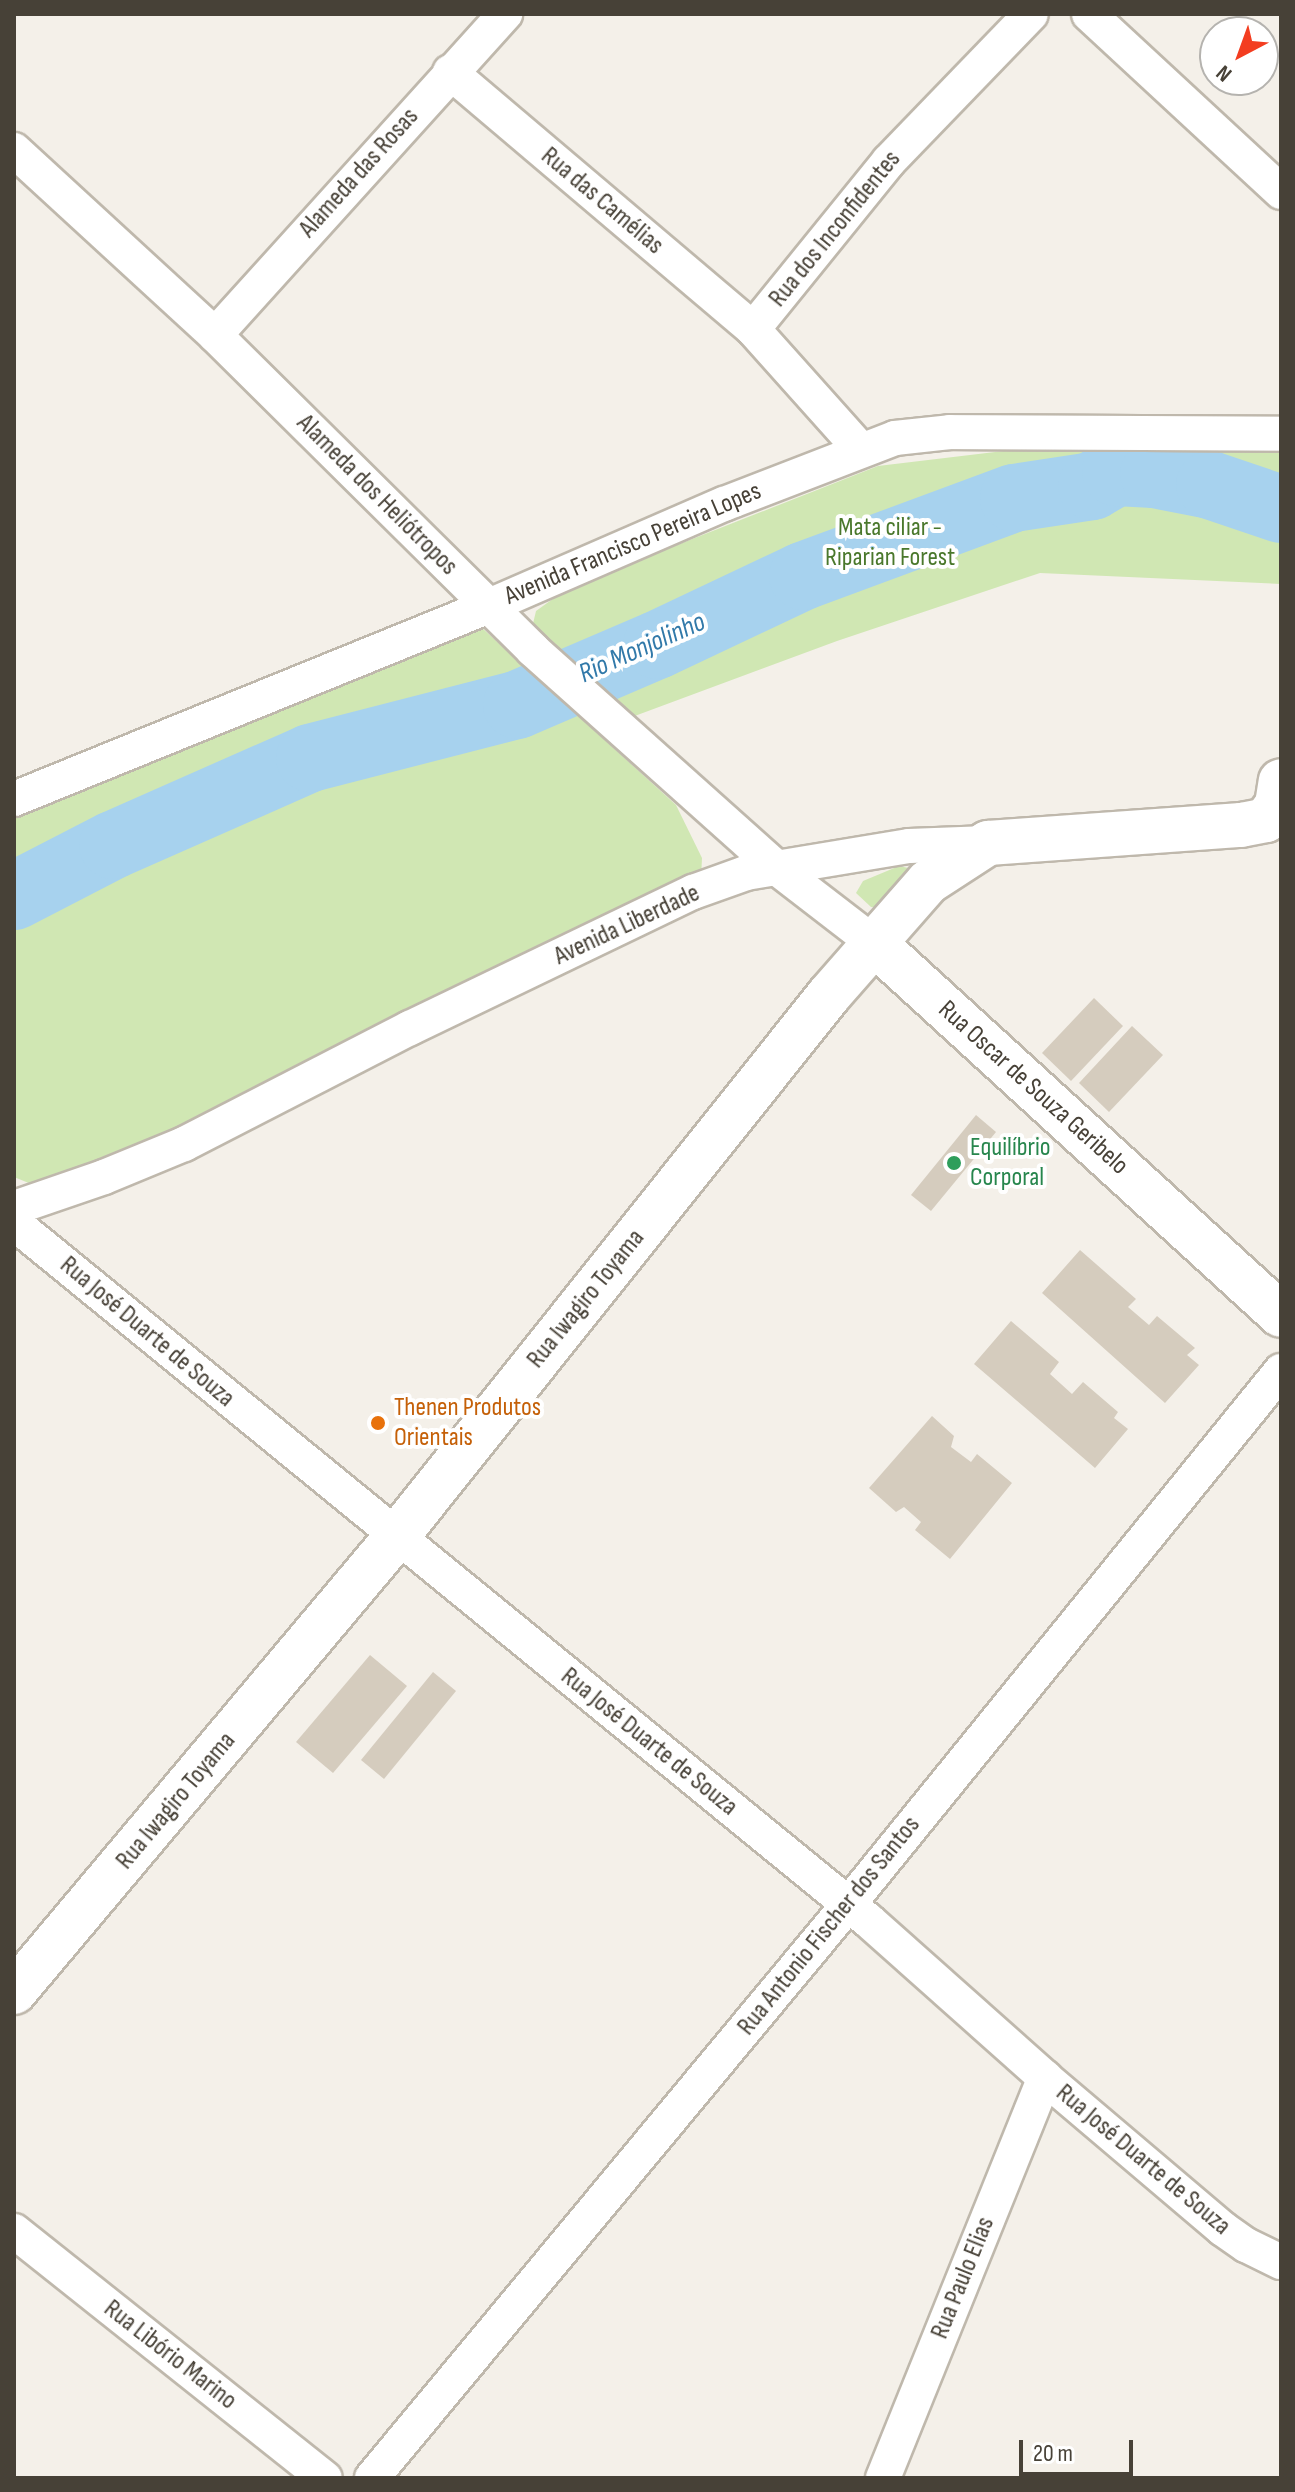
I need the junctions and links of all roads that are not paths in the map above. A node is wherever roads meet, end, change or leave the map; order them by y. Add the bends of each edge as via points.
1 (1031, 14) edge
2 (1089, 14) edge
3 (492, 18) edge
4 (450, 72) junction
5 (14, 150) edge
6 (1281, 192) edge
7 (753, 329) junction
8 (215, 335) junction
9 (1281, 434) edge
10 (861, 450) junction
11 (489, 606) junction
12 (14, 799) edge
13 (1276, 813) edge
14 (988, 843) junction
15 (778, 869) junction
16 (874, 943) junction
17 (14, 1208) edge
18 (14, 1223) edge
19 (1281, 1315) edge
20 (1281, 1371) edge
21 (397, 1536) junction
22 (847, 1906) junction
23 (14, 1992) edge
24 (1045, 2078) junction
25 (14, 2231) edge
26 (1281, 2262) edge
27 (325, 2478) edge
28 (372, 2478) edge
29 (883, 2478) edge

1 - 7 street, Rua dos Inconfidentes via 889,161
2 - 6 street
3 - 4 street, Alameda das Rosas
4 - 7 street, Rua das Camélias
4 - 8 street, Alameda das Rosas
5 - 8 street, Alameda dos Heliótropos
7 - 10 street, Rua dos Inconfidentes
8 - 11 street, Alameda dos Heliótropos
9 - 10 street, Avenida Francisco Pereira Lopes via 950,432 895,438
10 - 11 street, Avenida Francisco Pereira Lopes
11 - 12 street, Avenida Francisco Pereira Lopes
11 - 15 street, Alameda dos Heliótropos
13 - 14 street, Avenida Liberdade via 1241,825
14 - 15 street, Avenida Liberdade via 909,846
14 - 16 street, Rua Iwagiro Toyama via 928,882
15 - 16 street, Rua Oscar de Souza Geribelo
15 - 17 street, Avenida Liberdade via 746,873 693,892 184,1144
16 - 19 street, Rua Oscar de Souza Geribelo
16 - 21 street, Rua Iwagiro Toyama
18 - 21 street, Rua José Duarte de Souza
20 - 22 street, Rua Antonio Fischer dos Santos
21 - 22 street, Rua José Duarte de Souza
21 - 23 street, Rua Iwagiro Toyama
22 - 24 street, Rua José Duarte de Souza
22 - 28 street, Rua Antonio Fischer dos Santos
24 - 26 street, Rua José Duarte de Souza via 1223,2229
24 - 29 street, Rua Paulo Elias
25 - 27 street, Rua Libório Marino

